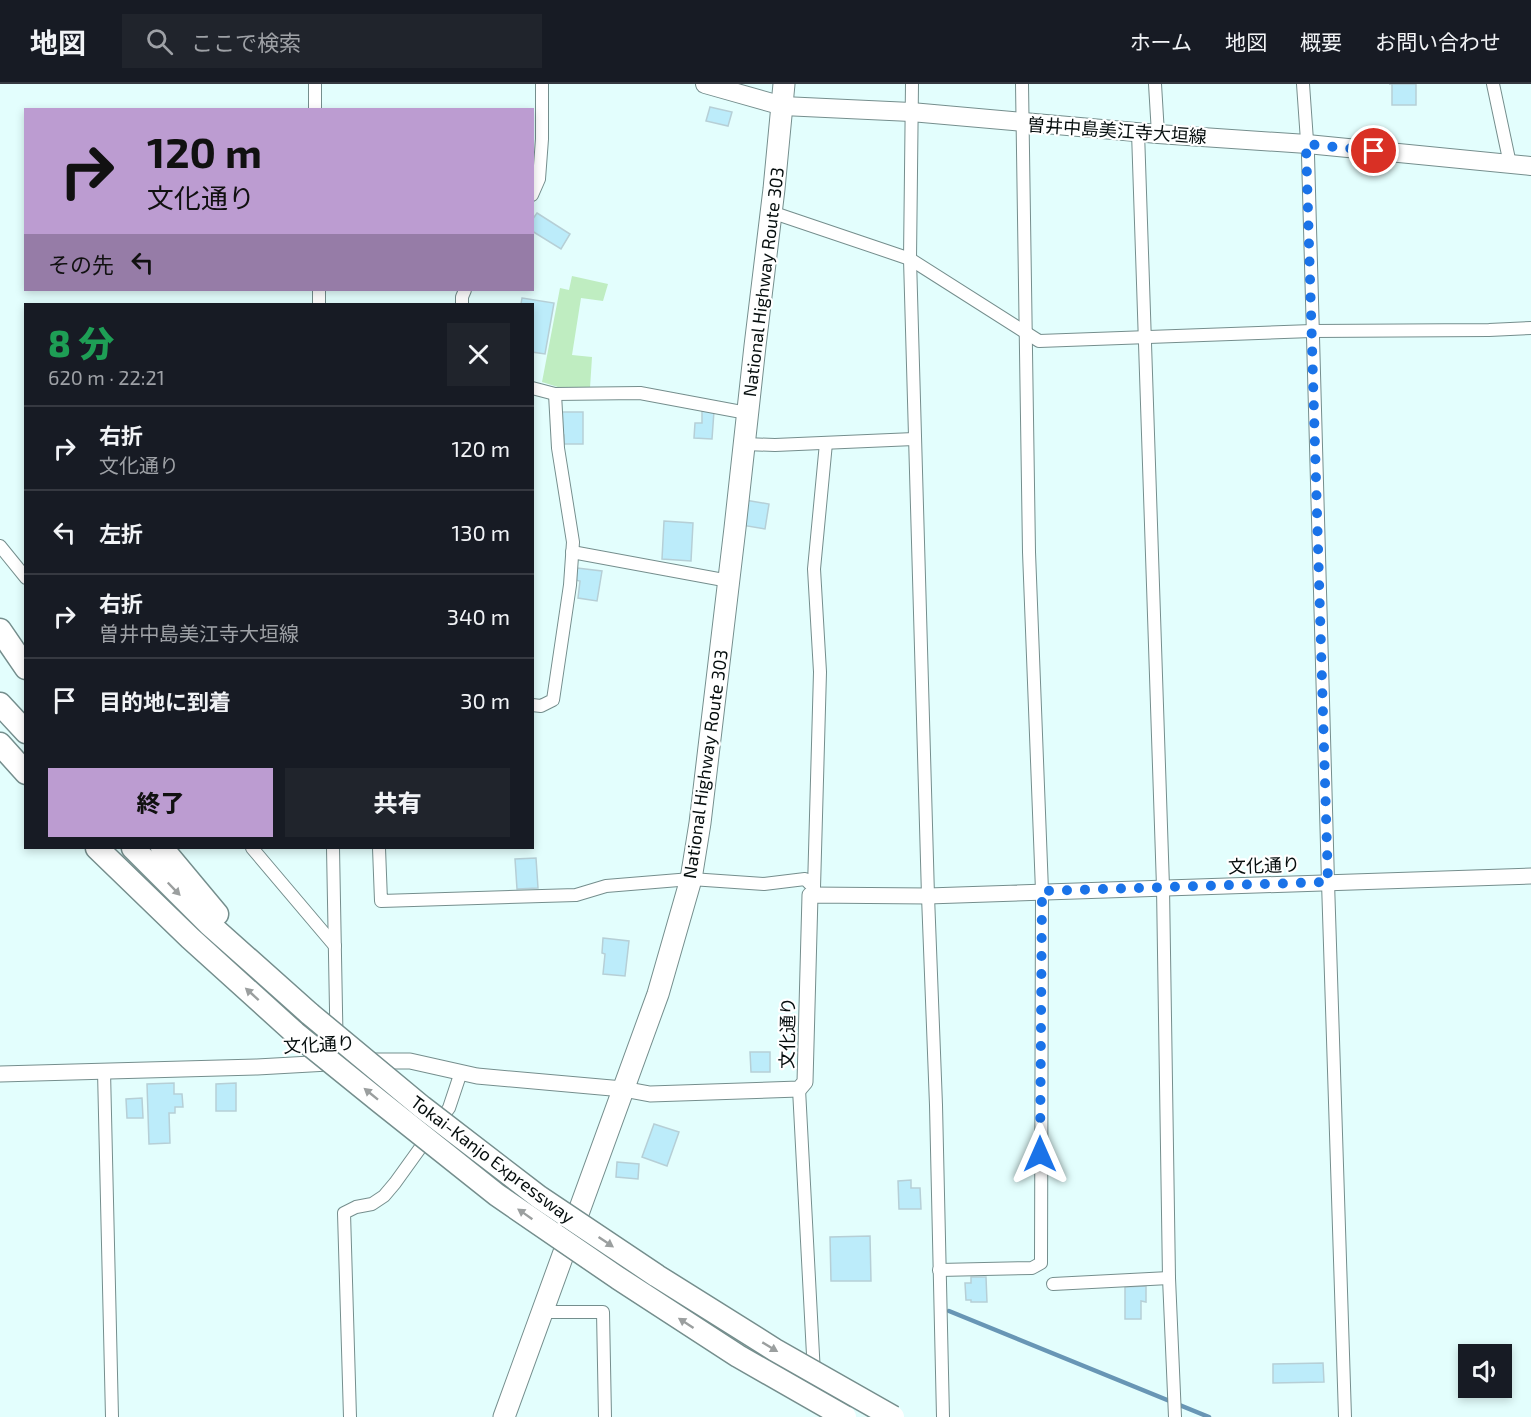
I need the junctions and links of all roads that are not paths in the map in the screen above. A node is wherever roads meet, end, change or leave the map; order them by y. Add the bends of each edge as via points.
1 (315, 84) edge
2 (542, 84) edge
3 (705, 84) edge
4 (784, 84) edge
5 (912, 84) edge
6 (1022, 84) edge
7 (1155, 84) edge
8 (1303, 84) edge
9 (1493, 84) edge
10 (783, 106) junction
11 (315, 108) edge
12 (911, 112) junction
13 (1023, 123) junction
14 (1138, 132) junction
15 (1158, 134) junction
16 (1306, 144) junction
17 (1510, 164) junction
18 (1531, 166) edge
19 (534, 190) edge
20 (771, 212) junction
21 (910, 259) junction
22 (1531, 328) edge
23 (1312, 331) junction
24 (1027, 333) junction
25 (1144, 336) junction
26 (534, 389) edge
27 (555, 394) junction
28 (747, 413) junction
29 (914, 439) junction
30 (826, 443) junction
31 (745, 444) junction
32 (0, 546) edge
33 (572, 552) junction
34 (24, 576) edge
35 (729, 581) junction
36 (0, 630) edge
37 (24, 666) edge
38 (0, 704) edge
39 (534, 705) edge
40 (24, 730) edge
41 (0, 744) edge
42 (0, 751) edge
43 (23, 770) edge
44 (98, 849) edge
45 (134, 849) edge
46 (163, 849) edge
47 (253, 849) edge
48 (333, 849) edge
49 (379, 849) edge
50 (1531, 876) edge
51 (691, 879) junction
52 (1328, 882) junction
53 (1163, 887) junction
54 (1042, 891) junction
55 (928, 896) junction
56 (335, 946) junction
57 (272, 981) junction
58 (337, 1063) junction
59 (104, 1071) junction
60 (461, 1072) junction
61 (0, 1074) edge
62 (623, 1089) junction
63 (799, 1089) junction
64 (939, 1270) junction
65 (1170, 1278) junction
66 (1053, 1284) dead end
67 (542, 1312) junction
68 (112, 1417) edge
69 (350, 1417) edge
70 (504, 1417) edge
71 (605, 1417) edge
72 (817, 1417) edge
73 (845, 1417) edge
74 (893, 1417) edge
75 (942, 1417) edge
76 (1175, 1417) edge
77 (1346, 1417) edge

1 - 11 street
2 - 19 street via 539,179
3 - 10 main road, 曽井中島美江寺大垣線
4 - 10 highway, National Highway Route 303
5 - 12 street
6 - 13 street
7 - 15 street
8 - 16 street
9 - 17 street
10 - 12 main road, 曽井中島美江寺大垣線
10 - 20 highway, National Highway Route 303
12 - 13 main road, 曽井中島美江寺大垣線
12 - 21 street
13 - 14 main road, 曽井中島美江寺大垣線
13 - 24 street
14 - 15 main road, 曽井中島美江寺大垣線
14 - 25 street
15 - 16 main road, 曽井中島美江寺大垣線
16 - 17 main road, 曽井中島美江寺大垣線
16 - 23 street
17 - 18 main road, 曽井中島美江寺大垣線
20 - 21 street
20 - 28 highway, National Highway Route 303
21 - 24 street
21 - 29 street
22 - 23 street
23 - 25 street
23 - 52 street
24 - 25 street via 1039,341
24 - 54 street via 1029,552
25 - 53 street
26 - 27 street
27 - 28 street via 640,393
27 - 33 street
28 - 31 highway, National Highway Route 303
29 - 30 street
29 - 55 street
30 - 31 street
30 - 51 street via 814,569 820,672 814,888 805,879 764,884
31 - 35 highway, National Highway Route 303
32 - 34 street
33 - 35 street
33 - 39 street via 553,700
35 - 51 highway, National Highway Route 303
36 - 37 highway
38 - 40 highway
41 - 43 highway
42 - 43 highway
73 -> 44 highway, Tokai-Kanjo Expressway, bridge via 738,1356 506,1201 296,1033
45 -> 57 highway, Tokai-Kanjo Expressway
46 - 57 highway
47 - 56 street
48 - 56 street
49 - 51 street via 381,901 576,895 606,886
50 - 52 street, 文化通り
51 - 62 highway, National Highway Route 303 via 658,994
52 - 53 street, 文化通り
52 - 77 street
53 - 54 street, 文化通り
53 - 65 street
54 - 55 street, 文化通り
54 - 64 street via 1041,1263 1032,1268
55 - 63 street, 文化通り via 810,895 805,1082
55 - 64 street
56 - 58 street
57 -> 74 highway, Tokai-Kanjo Expressway, bridge via 422,1107 539,1197 755,1338
58 - 59 street, 文化通り
58 - 60 street, 文化通り via 410,1061
59 - 61 street, 文化通り
59 - 68 street
60 - 62 street, 文化通り
60 - 69 street via 448,1108 395,1183 384,1196 344,1214
62 - 63 street, 文化通り via 650,1094
62 - 67 highway, National Highway Route 303
63 - 72 street
64 - 75 street
65 - 66 street
65 - 76 street
67 - 70 highway, National Highway Route 303
67 - 71 street via 603,1312

